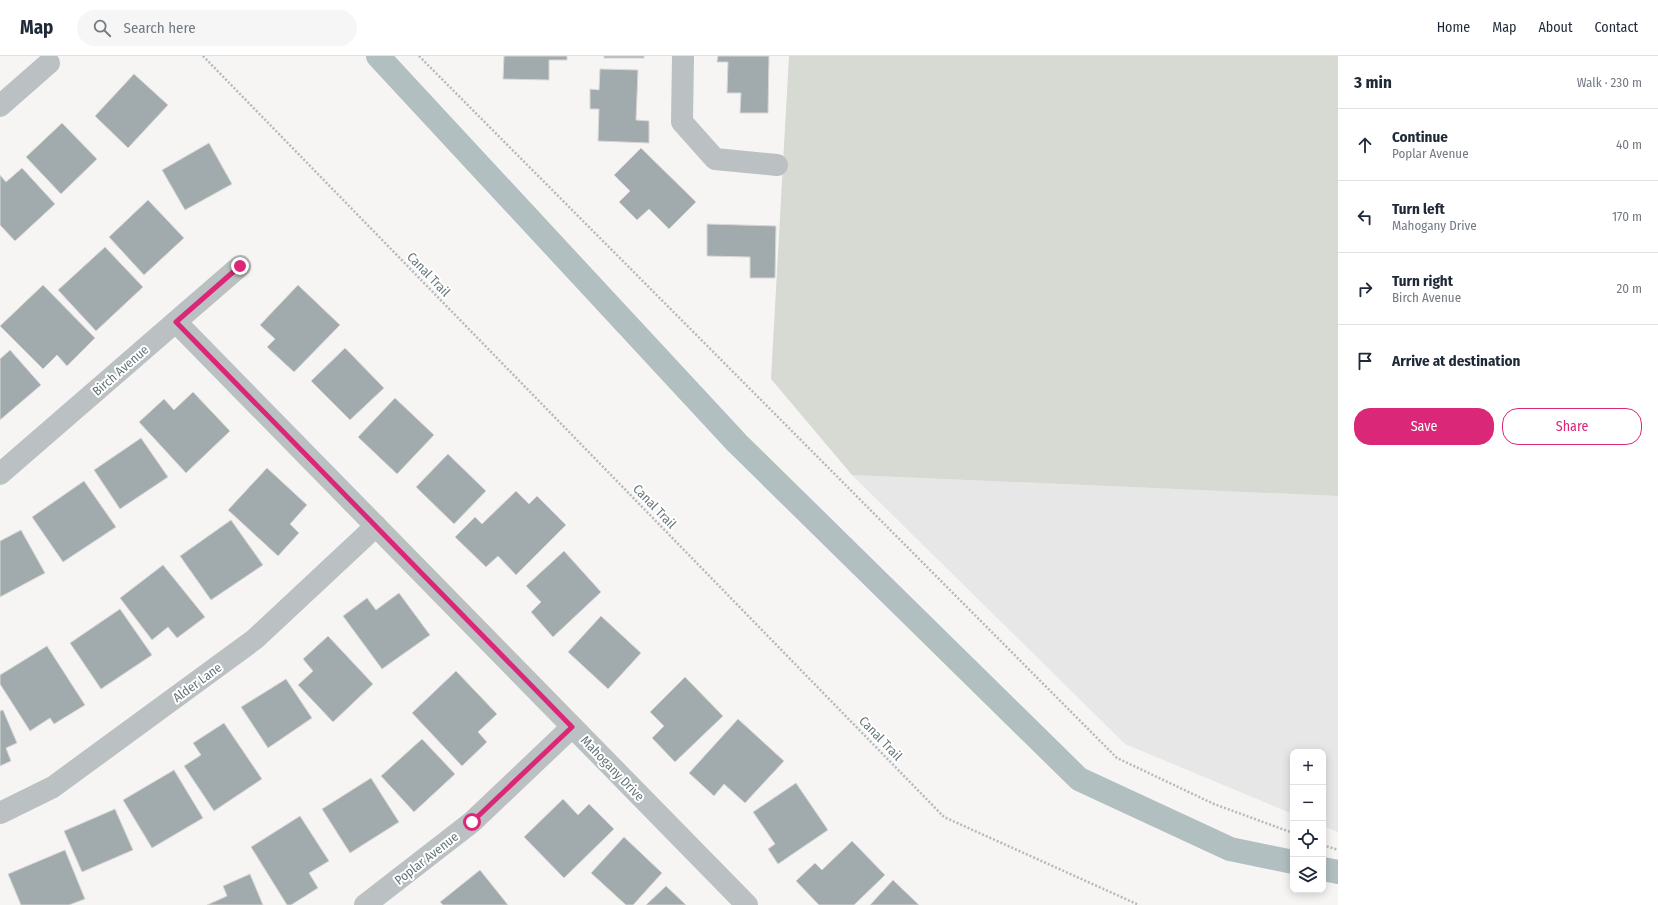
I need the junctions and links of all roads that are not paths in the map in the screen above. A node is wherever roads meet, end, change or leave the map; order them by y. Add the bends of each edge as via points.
1 (683, 56) edge
2 (49, 63) dead end
3 (0, 106) edge
4 (777, 165) dead end
5 (240, 266) dead end
6 (176, 322) junction
7 (0, 474) edge
8 (376, 526) junction
9 (572, 727) junction
10 (0, 813) edge
11 (365, 905) edge
12 (747, 905) edge

1 - 4 street via 682,122 715,158
2 - 3 street
5 - 6 street, Birch Avenue
6 - 7 street, Birch Avenue
6 - 8 street, Mahogany Drive
8 - 9 street, Mahogany Drive
8 - 10 street, Alder Lane via 255,640 53,787
9 - 11 street, Poplar Avenue via 472,822
9 - 12 street, Mahogany Drive

